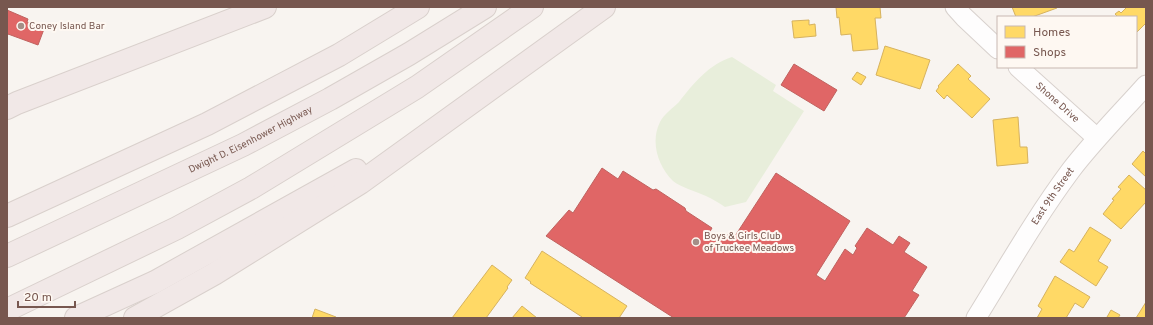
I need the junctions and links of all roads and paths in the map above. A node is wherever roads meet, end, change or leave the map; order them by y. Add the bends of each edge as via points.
1 (265, 7) edge
2 (418, 7) edge
3 (485, 7) edge
4 (532, 7) edge
5 (604, 7) edge
6 (955, 7) edge
7 (997, 48) edge
8 (1019, 68) edge
9 (503, 82) junction
10 (1146, 85) edge
11 (10, 105) edge
12 (1097, 138) junction
13 (7, 216) edge
14 (7, 256) edge
15 (7, 310) edge
16 (76, 318) edge
17 (135, 318) edge
18 (976, 318) edge

1 - 11 highway
2 - 13 highway via 339,55 207,124
3 - 14 highway, Dwight D. Eisenhower Highway via 409,54 243,145
4 - 15 highway via 417,87 251,188 177,228
5 - 9 highway
6 - 7 street
8 - 12 street, Shone Drive
9 - 16 highway via 378,157 155,282
9 - 17 highway via 360,183 221,270
10 - 12 street, East 9th Street
12 - 18 street, East 9th Street via 1071,170 1037,220

